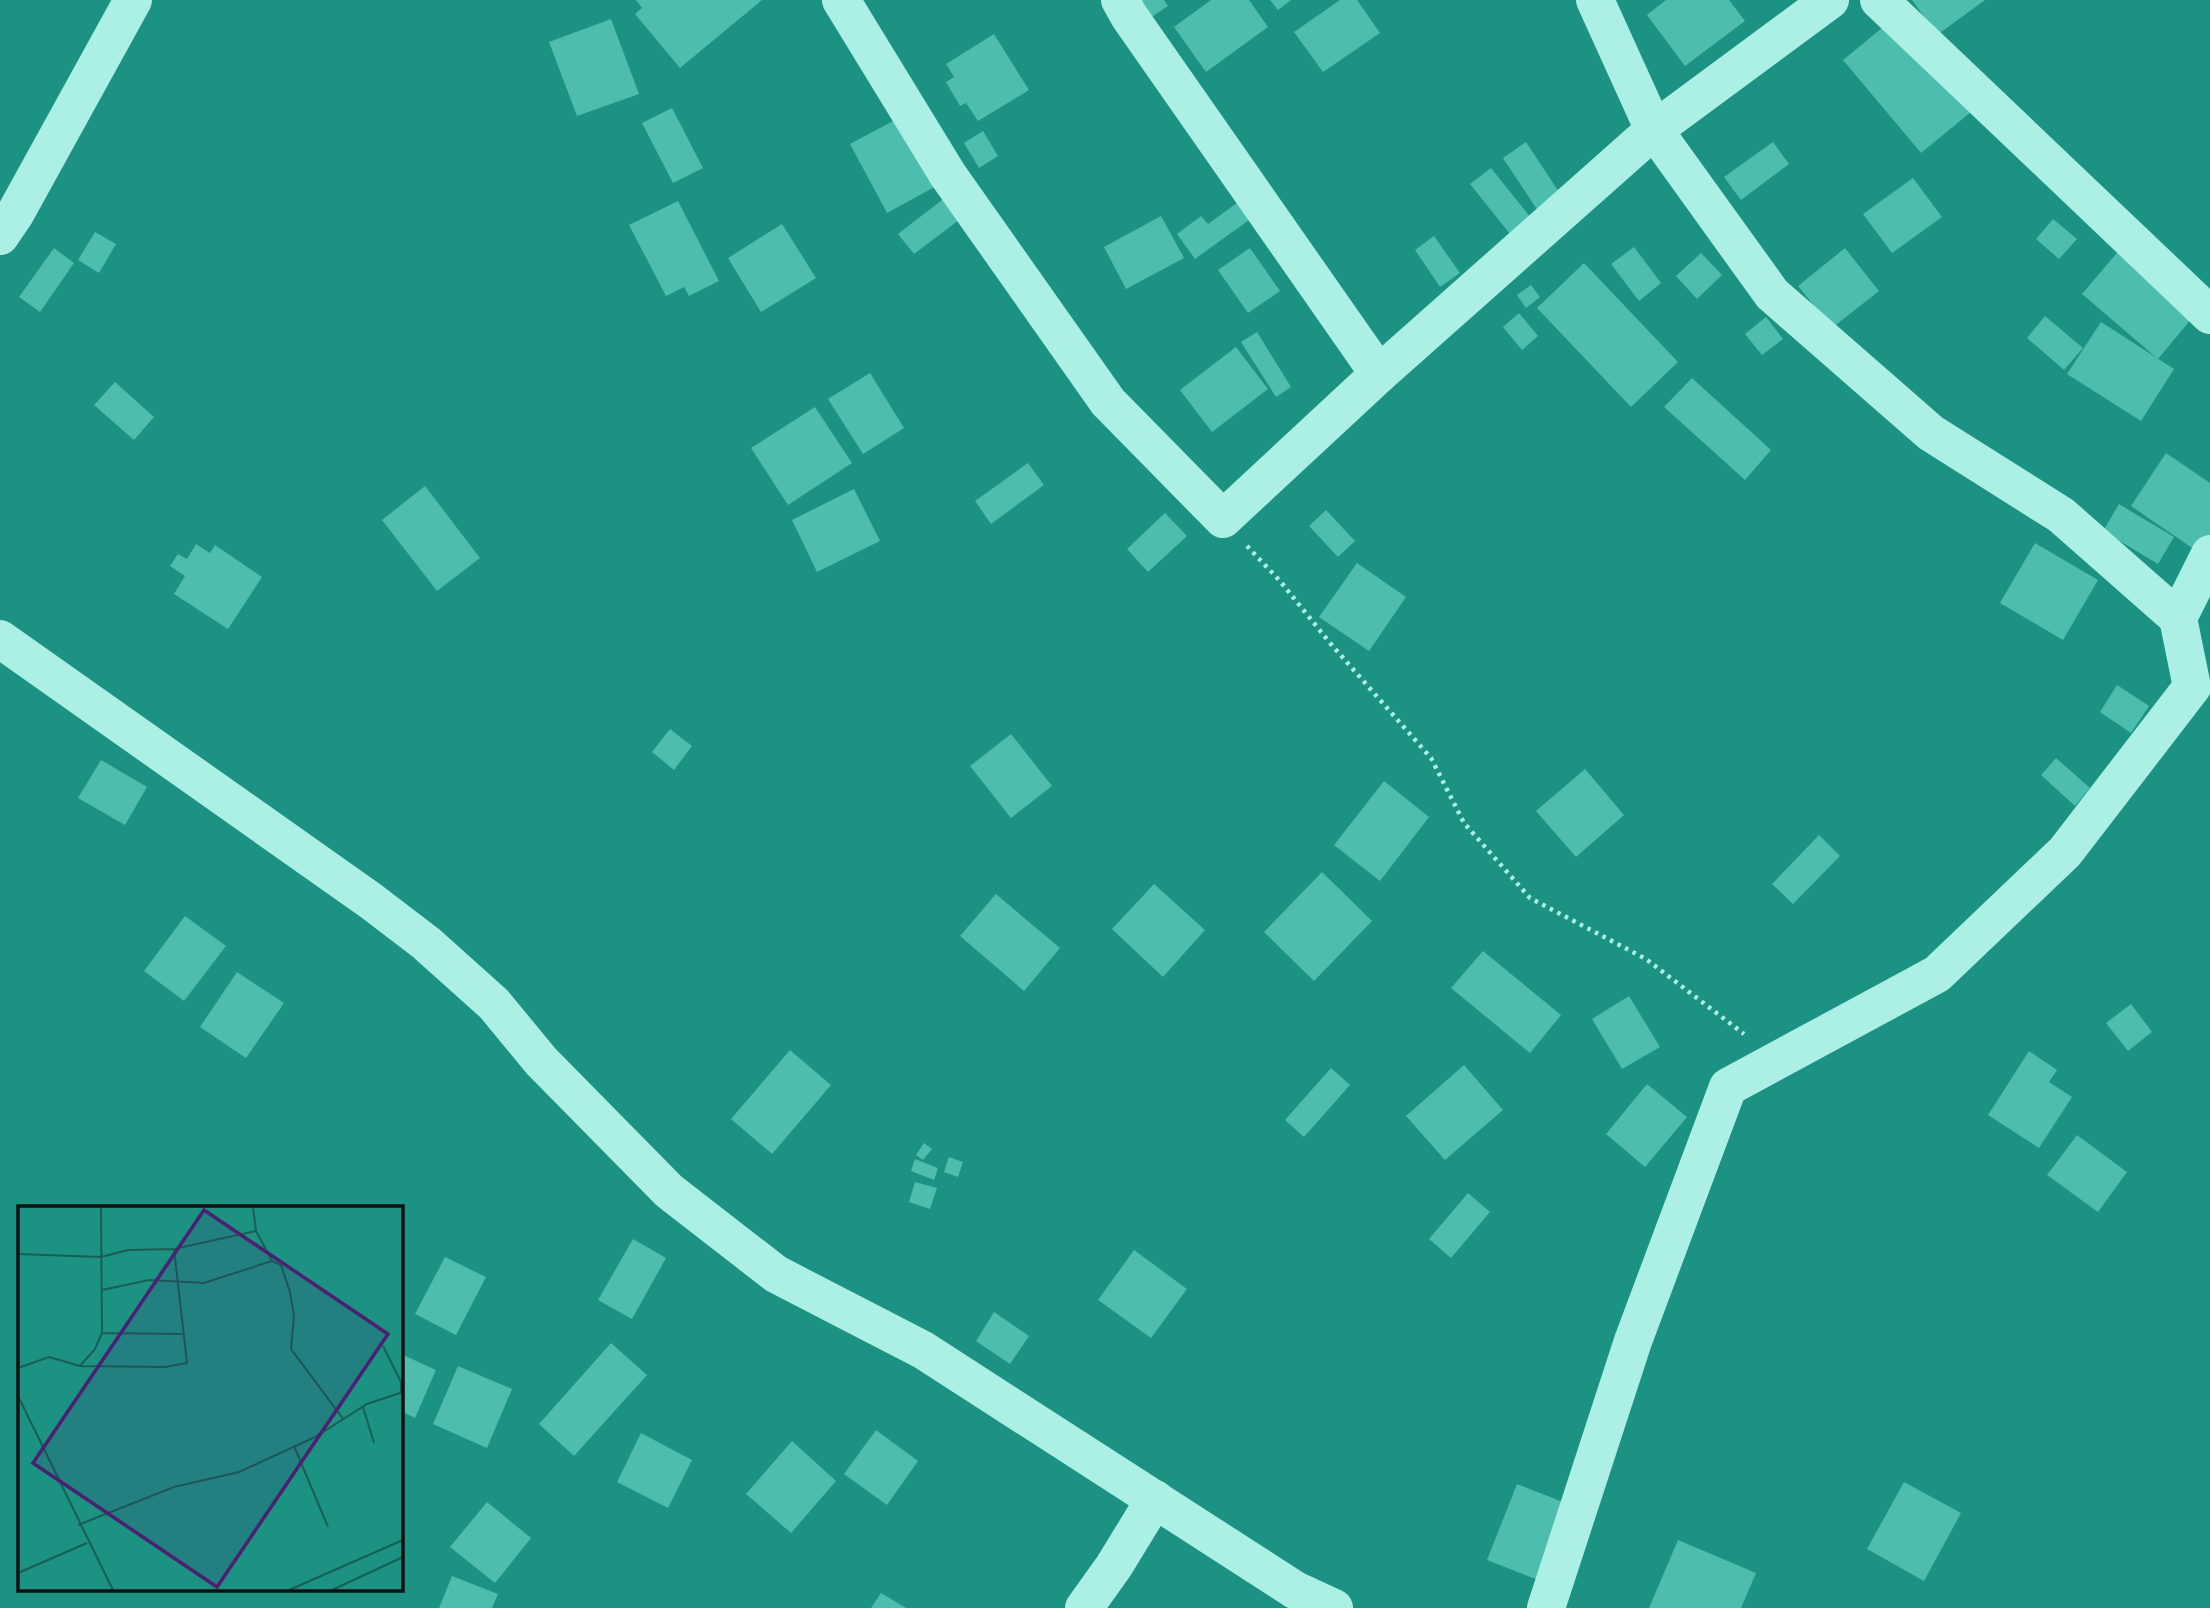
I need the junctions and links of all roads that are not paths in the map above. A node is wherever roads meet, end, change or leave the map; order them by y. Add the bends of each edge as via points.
1 (133, 0) edge
2 (841, 0) edge
3 (1120, 0) edge
4 (1595, 0) edge
5 (1830, 0) edge
6 (1879, 0) edge
7 (1654, 130) junction
8 (0, 236) edge
9 (2210, 315) edge
10 (1379, 374) junction
11 (2210, 554) edge
12 (2178, 618) junction
13 (0, 639) edge
14 (1155, 1499) junction
15 (1084, 1608) edge
16 (1334, 1608) edge
17 (1546, 1608) edge

1 - 8 street
2 - 10 street via 948,175 1108,402 1223,519
3 - 10 street
4 - 7 street
5 - 7 street
6 - 9 street
7 - 10 street
7 - 12 street via 1772,294 1931,433 2061,515
11 - 12 street
12 - 17 street via 2192,687 2065,852 1937,974 1728,1087 1633,1341
13 - 14 street via 426,943 494,1004 541,1061 669,1191 776,1274 923,1350
14 - 15 street
14 - 16 street via 1295,1590

